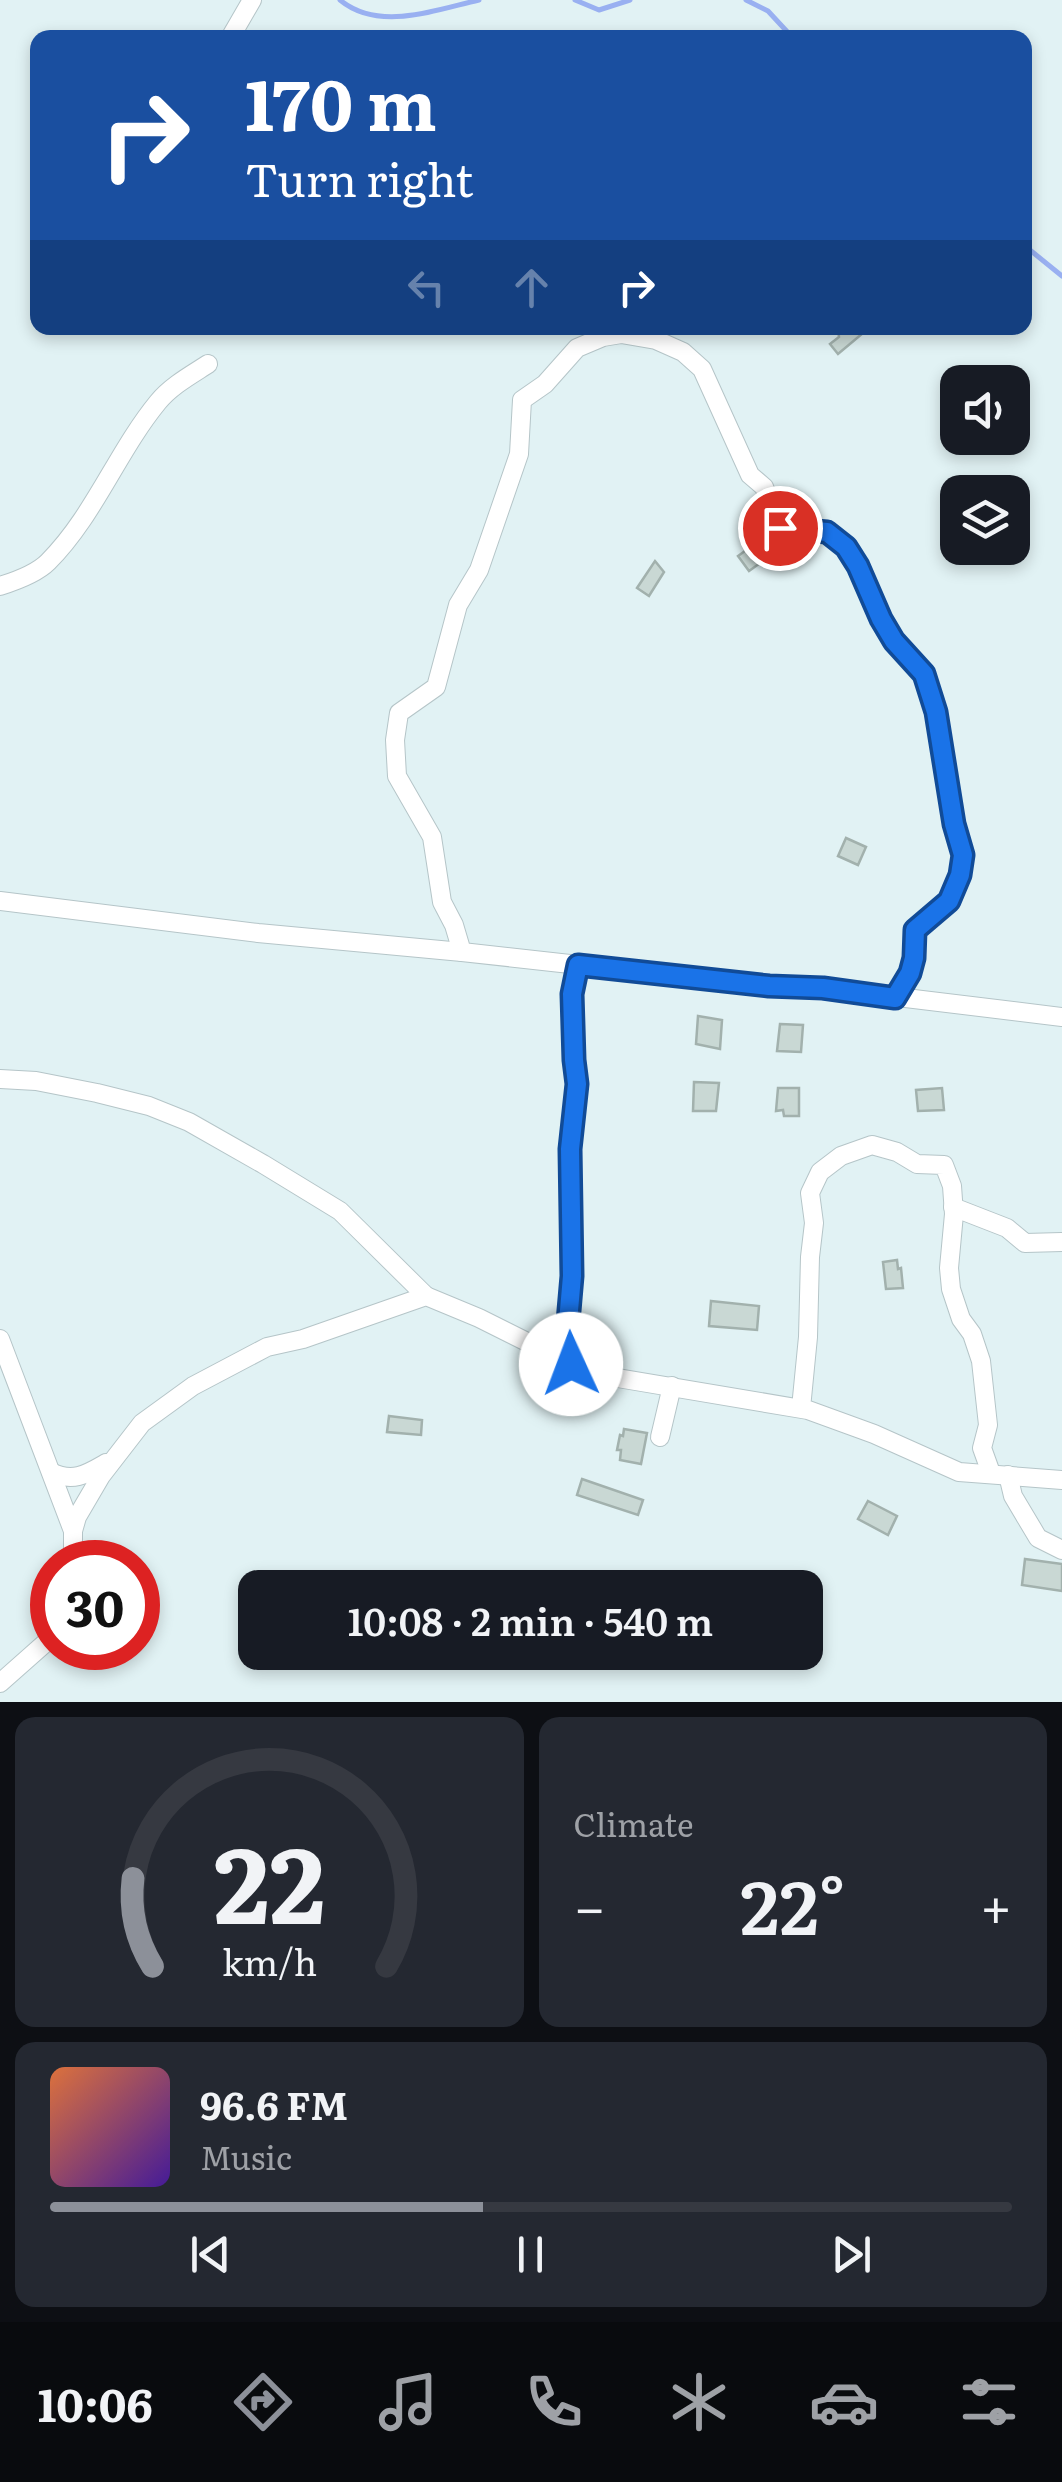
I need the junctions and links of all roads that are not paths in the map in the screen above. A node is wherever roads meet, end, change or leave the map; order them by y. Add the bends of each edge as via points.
1 (252, 0) edge
2 (235, 30) edge
3 (614, 335) edge
4 (626, 335) edge
5 (208, 364) dead end
6 (0, 586) edge
7 (0, 901) edge
8 (462, 952) junction
9 (578, 965) junction
10 (895, 998) junction
11 (1062, 1018) edge
12 (0, 1079) edge
13 (954, 1207) junction
14 (1062, 1242) edge
15 (426, 1296) junction
16 (0, 1339) edge
17 (571, 1364) junction
18 (672, 1386) junction
19 (801, 1408) junction
20 (660, 1437) dead end
21 (115, 1458) junction
22 (51, 1472) junction
23 (1000, 1474) junction
24 (1062, 1480) edge
25 (73, 1531) junction
26 (73, 1540) edge
27 (1062, 1550) edge
28 (30, 1657) edge
29 (0, 1684) edge

1 - 2 street
3 - 8 street via 578,348 522,400 519,454 479,570 458,605 436,687 399,712 397,776 432,837 442,902
4 - 10 street via 683,352 702,369 780,528 827,532 846,547 894,641 924,674 963,855 949,901 915,930 910,973
5 - 6 street via 162,397 83,520 46,564
7 - 8 street
8 - 9 street
9 - 10 street
9 - 17 street via 572,994 577,1084 570,1149
10 - 11 street
12 - 15 street via 98,1093 189,1122 340,1212
13 - 14 street via 1007,1228 1025,1243
13 - 19 street via 944,1165 917,1164 872,1145 820,1172 810,1192 814,1223
13 - 23 street via 951,1289 980,1361 988,1425 982,1448
15 - 17 street
15 - 21 street via 267,1347 193,1386 142,1423
16 - 22 street
17 - 18 street
18 - 19 street
18 - 20 street
19 - 23 street via 959,1472
21 - 22 street via 82,1477
21 - 25 street
22 - 25 street
23 - 24 street
23 - 27 street via 1038,1538
25 - 26 street
28 - 29 street

